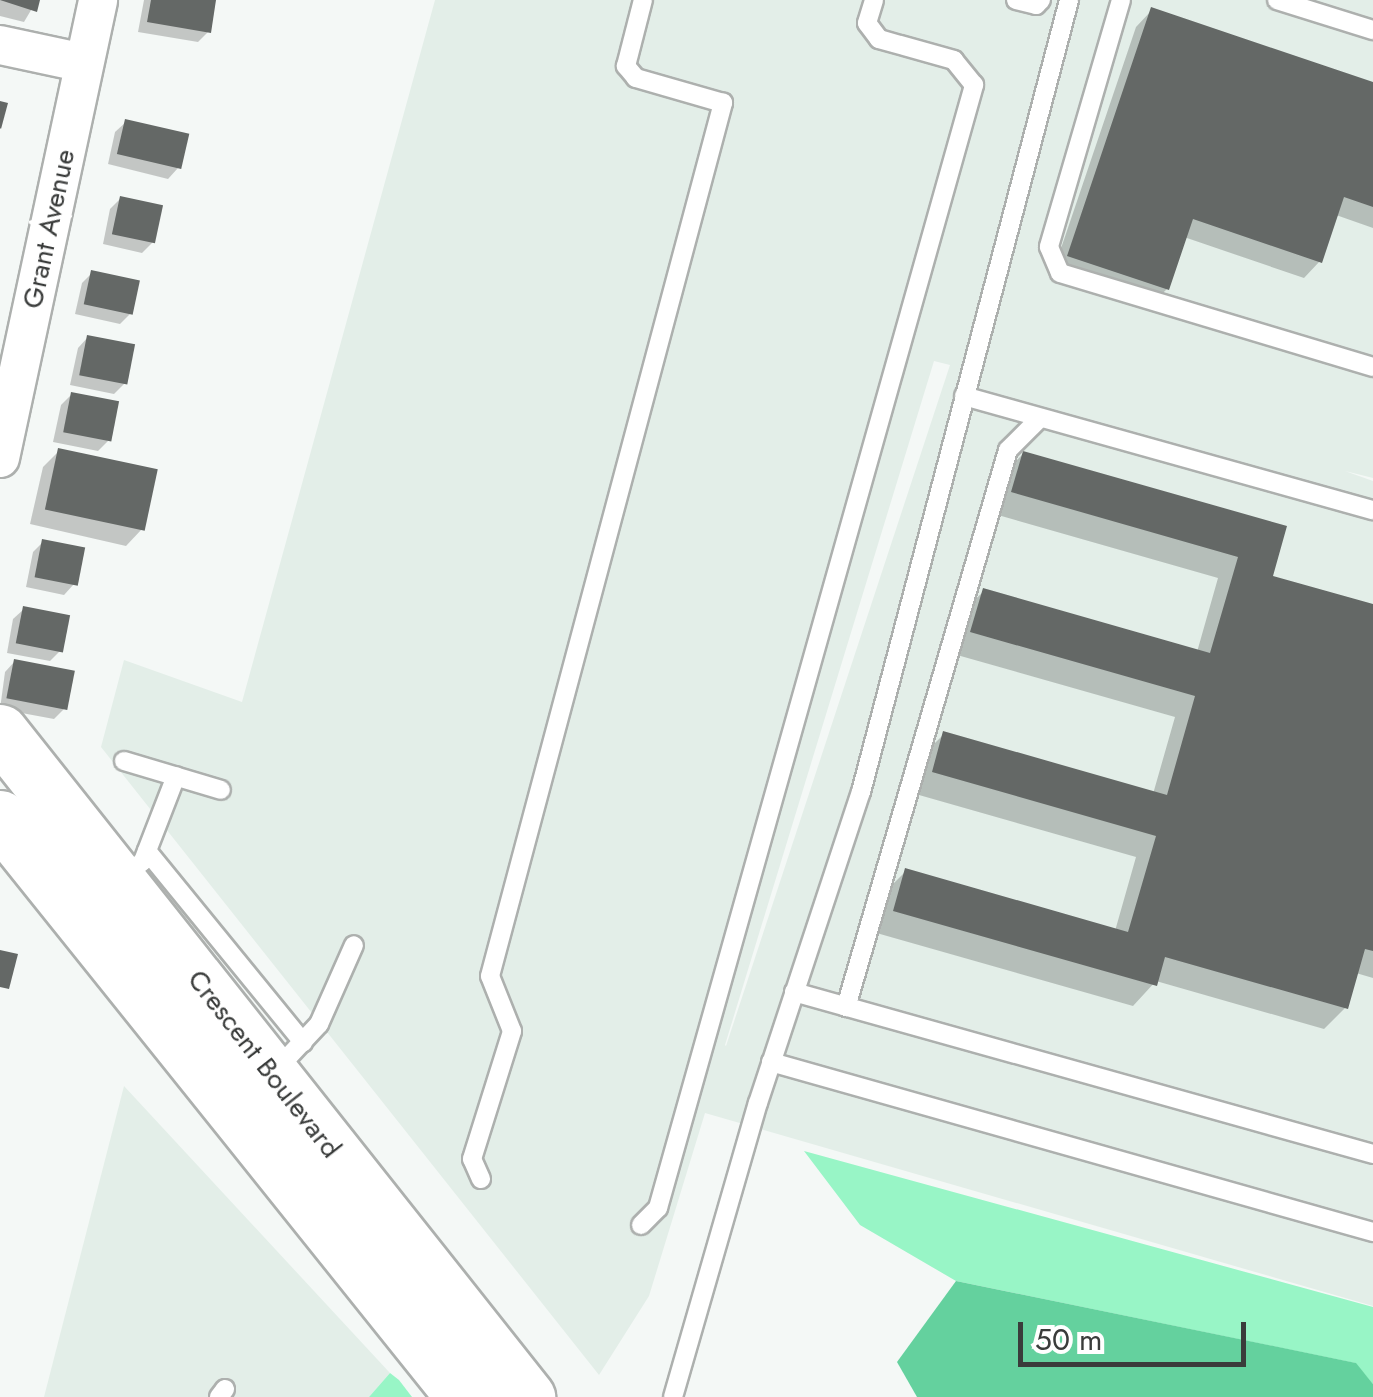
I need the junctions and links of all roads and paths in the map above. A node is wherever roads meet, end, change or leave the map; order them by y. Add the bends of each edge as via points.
1 (98, 0) edge
2 (643, 0) edge
3 (874, 0) edge
4 (1016, 0) edge
5 (1040, 0) edge
6 (1069, 0) edge
7 (1121, 0) edge
8 (1276, 0) edge
9 (1314, 6) edge
10 (1373, 30) edge
11 (0, 45) edge
12 (84, 63) junction
13 (1373, 367) edge
14 (964, 396) junction
15 (1040, 418) junction
16 (0, 458) edge
17 (1373, 510) edge
18 (0, 732) edge
19 (124, 762) dead end
20 (176, 776) junction
21 (221, 790) dead end
22 (0, 818) edge
23 (134, 865) junction
24 (354, 944) dead end
25 (794, 992) junction
26 (846, 1007) junction
27 (288, 1058) junction
28 (772, 1062) junction
29 (1373, 1154) edge
30 (481, 1179) dead end
31 (641, 1225) dead end
32 (1373, 1232) edge
33 (464, 1397) edge
34 (527, 1397) edge
35 (673, 1397) edge

1 - 12 street, Grant Avenue
2 - 30 lane via 626,66 636,78 723,103 490,976 512,1031 472,1159
3 - 31 lane via 866,22 879,38 954,60 974,86 658,1208
4 - 5 lane via 1036,6
6 - 14 lane
7 - 13 lane via 1049,248 1060,273
8 - 9 lane
9 - 10 lane
11 - 12 street
12 - 16 street, Grant Avenue
14 - 15 lane
14 - 25 lane via 861,792
15 - 17 lane
15 - 26 lane via 1008,450
18 - 23 highway, Crescent Boulevard
19 - 20 lane
20 - 21 lane
20 - 23 lane
22 - 33 highway, Crescent Boulevard
23 - 27 highway, Crescent Boulevard
24 - 27 lane via 337,994
25 - 26 lane
25 - 28 lane
26 - 29 lane
27 - 34 highway, Crescent Boulevard
28 - 32 lane
28 - 35 lane

